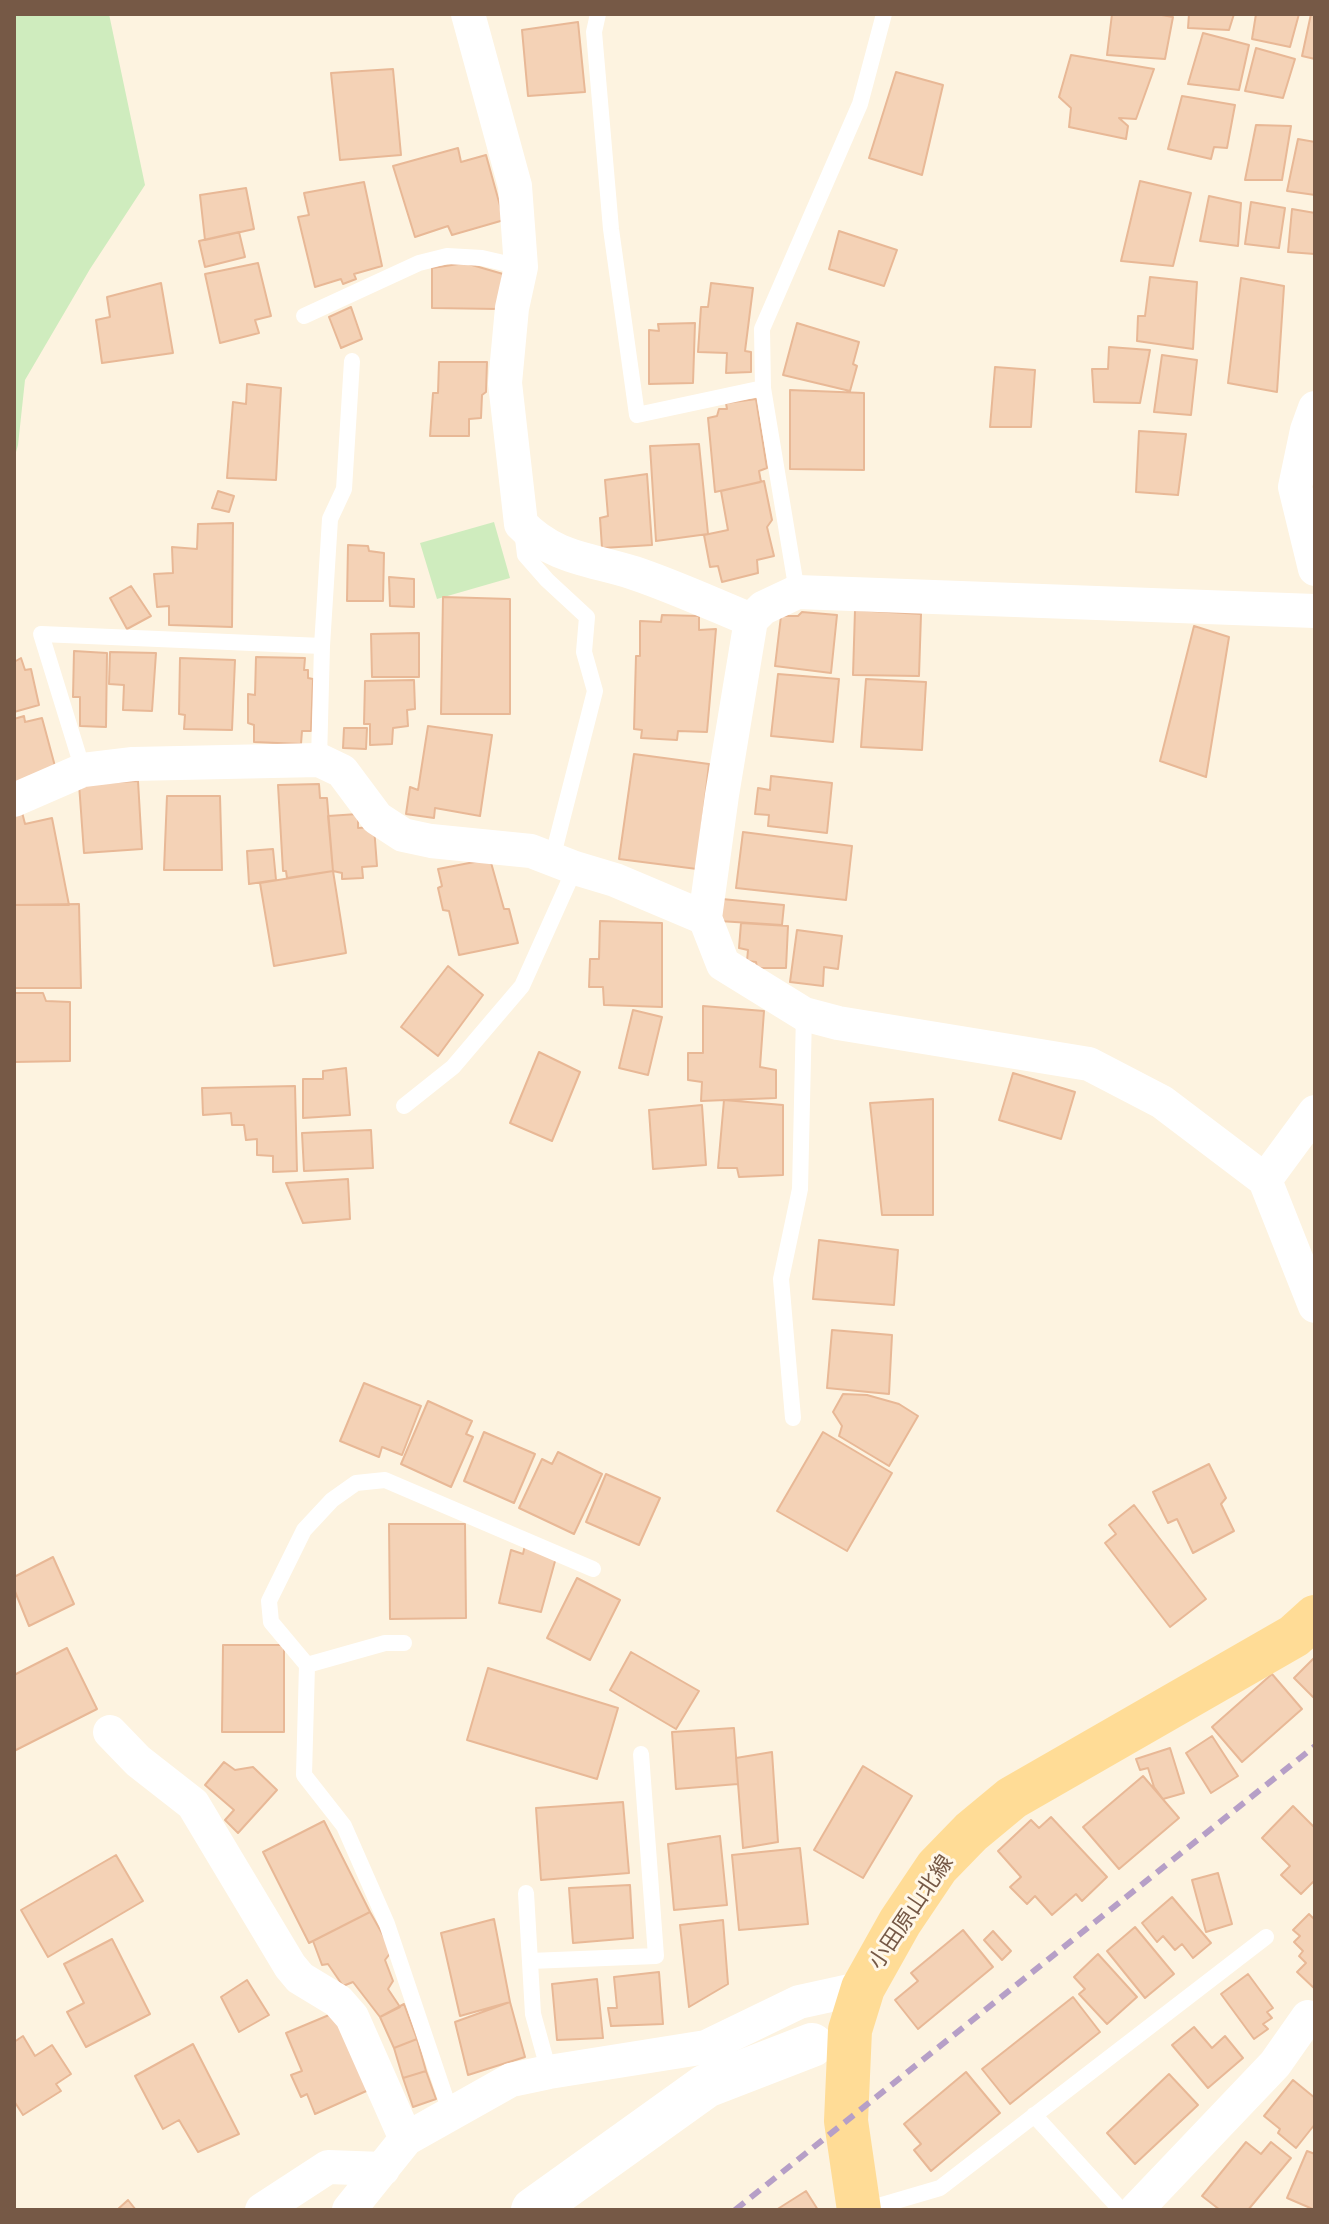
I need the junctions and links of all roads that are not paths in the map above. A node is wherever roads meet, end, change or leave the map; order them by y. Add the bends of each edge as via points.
1 (468, 14) edge
2 (598, 14) edge
3 (884, 14) edge
4 (521, 267) junction
5 (304, 316) dead end
6 (352, 361) dead end
7 (763, 388) junction
8 (1315, 408) edge
9 (521, 524) junction
10 (1315, 569) edge
11 (797, 592) junction
12 (1315, 611) edge
13 (751, 620) junction
14 (322, 646) junction
15 (319, 760) junction
16 (83, 770) junction
17 (14, 800) edge
18 (563, 864) junction
19 (705, 918) junction
20 (804, 1014) junction
21 (404, 1106) dead end
22 (1315, 1112) edge
23 (1265, 1180) junction
24 (1315, 1306) edge
25 (793, 1418) dead end
26 (593, 1569) dead end
27 (1315, 1617) edge
28 (404, 1643) dead end
29 (307, 1665) junction
30 (110, 1732) dead end
31 (641, 1754) dead end
32 (526, 1893) dead end
33 (1266, 1937) dead end
34 (530, 1961) junction
35 (863, 1988) junction
36 (1308, 2017) dead end
37 (812, 2045) dead end
38 (549, 2072) junction
39 (451, 2114) junction
40 (1034, 2115) junction
41 (406, 2139) junction
42 (383, 2169) junction
43 (262, 2210) edge
44 (349, 2210) edge
45 (533, 2210) edge
46 (859, 2210) edge
47 (865, 2210) edge
48 (1121, 2210) edge
49 (1136, 2210) edge

1 - 4 street via 515,186
2 - 7 lane via 594,32 611,229 637,415
3 - 7 lane via 860,104 762,329
4 - 5 lane via 447,256 419,263
4 - 9 street via 505,383
6 - 14 lane via 344,489 330,519
7 - 11 lane
8 - 10 street via 1295,487
9 - 13 street via 554,550 634,573
9 - 18 lane via 525,555 587,617 584,652 595,691
11 - 12 street
11 - 13 street via 763,608
13 - 19 street
14 - 15 lane
14 - 16 lane via 41,634
15 - 16 street
15 - 18 street via 342,771 377,818 403,835 531,851
16 - 17 street
18 - 19 street
18 - 21 lane via 522,986 453,1067
19 - 20 street via 723,964
20 - 23 street via 1089,1064 1162,1102
20 - 25 lane via 800,1189 781,1279
22 - 23 street
23 - 24 street
26 - 29 lane via 385,1480 356,1483 304,1530 269,1601 271,1622
27 - 35 main road, 小田原山北線 via 1294,1636 1012,1798 937,1867
28 - 29 lane via 385,1643
29 - 39 lane via 304,1775 344,1826 387,1924
30 - 41 street via 193,1804 290,1966 352,2017
31 - 34 lane via 656,1956
32 - 34 lane
33 - 40 lane
34 - 38 lane via 533,2014
35 - 38 street via 799,2002 706,2047
35 - 46 main road, 小田原山北線 via 850,2030 846,2121
36 - 49 street via 1275,2064
37 - 45 main road via 706,2086
38 - 39 street via 511,2080
39 - 41 street
40 - 47 lane via 940,2188
40 - 48 lane
41 - 42 street
42 - 43 street via 328,2167
42 - 44 street

